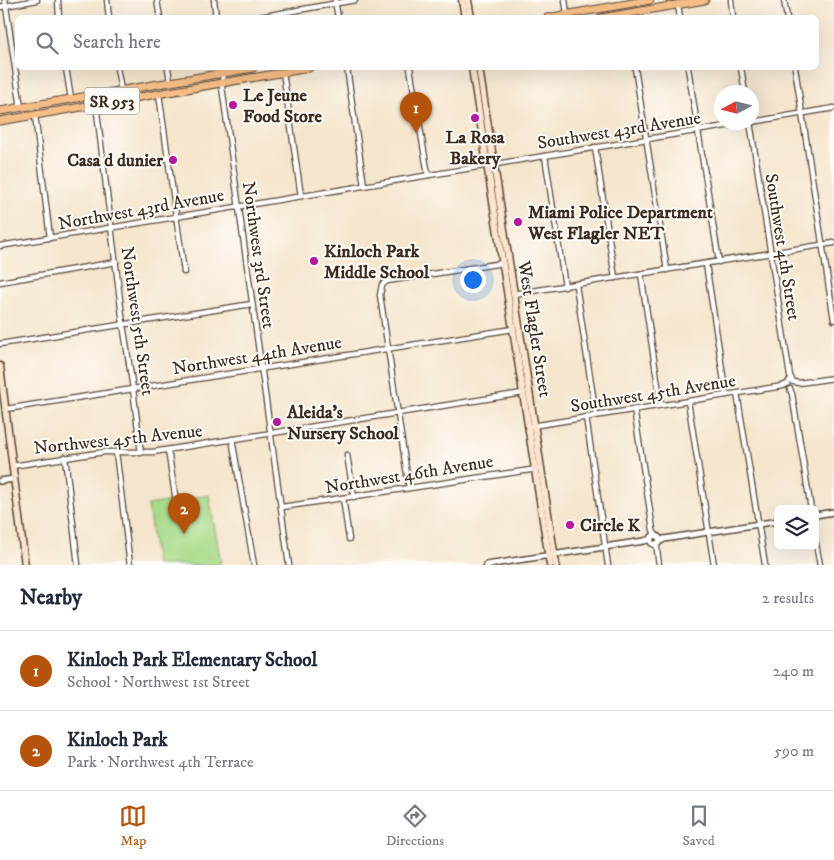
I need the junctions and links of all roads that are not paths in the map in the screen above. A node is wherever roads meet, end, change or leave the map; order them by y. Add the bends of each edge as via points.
1 (37, 0) edge
2 (54, 0) edge
3 (107, 0) edge
4 (158, 0) edge
5 (214, 0) edge
6 (355, 0) edge
7 (462, 0) edge
8 (468, 0) edge
9 (565, 0) edge
10 (650, 0) edge
11 (705, 0) edge
12 (731, 0) edge
13 (784, 0) edge
14 (336, 2) edge
15 (632, 2) edge
16 (3, 4) edge
17 (678, 5) junction
18 (58, 15) edge
19 (110, 15) edge
20 (160, 15) edge
21 (216, 15) edge
22 (269, 15) edge
23 (338, 15) edge
24 (464, 15) edge
25 (470, 15) edge
26 (568, 15) edge
27 (571, 15) edge
28 (626, 15) edge
29 (680, 15) edge
30 (733, 15) edge
31 (786, 15) edge
32 (66, 70) edge
33 (117, 70) edge
34 (168, 70) edge
35 (223, 70) edge
36 (296, 70) edge
37 (347, 70) edge
38 (410, 70) edge
39 (472, 70) edge
40 (479, 70) edge
41 (635, 70) edge
42 (688, 70) edge
43 (741, 70) edge
44 (795, 70) edge
45 (284, 72) junction
46 (170, 82) junction
47 (222, 82) junction
48 (744, 85) edge
49 (121, 90) junction
50 (112, 92) junction
51 (159, 94) junction
52 (71, 99) junction
53 (96, 104) junction
54 (21, 108) junction
55 (834, 108) edge
56 (0, 111) edge
57 (56, 111) junction
58 (802, 114) junction
59 (35, 115) junction
60 (0, 120) edge
61 (759, 121) edge
62 (714, 128) edge
63 (751, 130) edge
64 (698, 131) junction
65 (646, 140) junction
66 (595, 147) junction
67 (545, 156) junction
68 (490, 165) junction
69 (428, 175) junction
70 (364, 186) junction
71 (301, 196) junction
72 (238, 207) junction
73 (176, 217) junction
74 (112, 228) junction
75 (50, 238) junction
76 (834, 243) edge
77 (822, 245) junction
78 (0, 246) edge
79 (770, 254) junction
80 (116, 262) junction
81 (719, 262) junction
82 (502, 263) junction
83 (706, 264) junction
84 (667, 270) junction
85 (184, 272) dead end
86 (641, 274) junction
87 (615, 278) junction
88 (0, 282) edge
89 (576, 285) junction
90 (565, 287) junction
91 (510, 293) junction
92 (252, 304) junction
93 (834, 320) edge
94 (123, 324) junction
95 (513, 329) junction
96 (521, 338) junction
97 (0, 344) edge
98 (388, 348) junction
99 (0, 366) edge
100 (261, 368) junction
101 (1, 377) edge
102 (834, 378) edge
103 (791, 385) junction
104 (133, 389) junction
105 (523, 393) junction
106 (737, 393) junction
107 (726, 395) junction
108 (688, 401) junction
109 (661, 405) junction
110 (634, 409) junction
111 (6, 410) junction
112 (398, 413) junction
113 (596, 416) junction
114 (586, 417) junction
115 (531, 426) junction
116 (270, 433) junction
117 (232, 439) junction
118 (168, 450) junction
119 (116, 452) junction
120 (141, 453) junction
121 (347, 456) dead end
122 (65, 457) junction
123 (12, 466) junction
124 (538, 468) junction
125 (14, 479) junction
126 (0, 481) edge
127 (409, 488) junction
128 (354, 497) junction
129 (343, 498) junction
130 (176, 501) dead end
131 (810, 505) edge
132 (282, 507) junction
133 (834, 512) edge
134 (819, 514) edge
135 (774, 522) edge
136 (758, 524) junction
137 (709, 532) junction
138 (349, 539) dead end
139 (656, 540) junction
140 (606, 547) junction
141 (817, 550) edge
142 (552, 556) junction
143 (498, 564) edge
144 (25, 565) edge
145 (78, 565) edge
146 (130, 565) edge
147 (254, 565) edge
148 (289, 565) edge
149 (486, 565) edge
150 (550, 565) edge
151 (556, 565) edge
152 (608, 565) edge
153 (659, 565) edge
154 (714, 565) edge
155 (765, 565) edge
156 (820, 565) edge

1 - 16 street
2 - 18 street
3 - 19 street
4 - 20 street
5 - 21 street
6 - 14 street
7 - 24 main road
8 - 25 main road
9 - 26 street
10 - 15 main road
11 - 17 main road
12 - 30 street
13 - 31 street
14 - 22 street
14 - 23 street
15 - 27 main road
15 - 28 main road
16 - 54 street
17 - 28 main road
17 - 29 street
32 - 52 street
33 - 49 street
34 - 46 street
35 - 46 main road, SR 953
35 - 47 street, Northwest 3rd Street
36 - 45 main road, SR 953
37 - 70 street
38 - 69 street
39 - 68 main road, West Flagler Street
40 - 68 main road, West Flagler Street
41 - 65 street
42 - 64 street
43 - 48 street
44 - 58 street
45 - 47 main road, SR 953
45 - 71 street
46 - 49 main road, SR 953
47 - 51 main road, SR 953
47 - 72 street, Northwest 3rd Street
49 - 50 main road, SR 953
50 - 52 main road, SR 953
50 - 53 main road via 101,97
51 - 53 main road, SR 953
51 - 73 street
52 - 54 main road, SR 953
52 - 57 main road
53 - 57 main road, SR 953
53 - 74 street, Northwest 5th Street
54 - 56 main road, SR 953
55 - 58 street, Southwest 43rd Avenue
57 - 59 main road, SR 953
58 - 61 street, Southwest 43rd Avenue
58 - 77 street
59 - 60 main road, SR 953
59 - 75 street
62 - 64 street, Southwest 43rd Avenue
63 - 79 street, Southwest 4th Street
64 - 65 street, Southwest 43rd Avenue
64 - 81 street
65 - 66 street, Southwest 43rd Avenue
65 - 84 street
66 - 67 street, Southwest 43rd Avenue
66 - 87 street
67 - 68 street, Southwest 43rd Avenue
67 - 90 street
68 - 69 street, Northwest 43rd Avenue
68 - 82 main road, West Flagler Street
68 - 91 main road, West Flagler Street
69 - 70 street, Northwest 43rd Avenue
70 - 71 street, Northwest 43rd Avenue
71 - 72 street, Northwest 43rd Avenue
72 - 73 street, Northwest 43rd Avenue
72 - 92 street, Northwest 3rd Street
73 - 74 street, Northwest 43rd Avenue
73 - 85 street
74 - 75 street, Northwest 43rd Avenue
74 - 80 street, Northwest 5th Street
75 - 78 street, Northwest 43rd Avenue
76 - 77 street
77 - 79 street
77 - 93 street
79 - 81 street
79 - 103 street, Southwest 4th Street
80 - 88 street
80 - 94 street, Northwest 5th Street
81 - 83 street
82 - 91 main road, West Flagler Street
82 - 98 street via 387,281 380,295
83 - 84 street
83 - 107 street
84 - 86 street
86 - 87 street
86 - 109 street
87 - 89 street
89 - 90 street
89 - 113 street
90 - 91 street
91 - 95 main road, West Flagler Street
91 - 96 main road, West Flagler Street
92 - 94 street
92 - 100 street, Northwest 3rd Street
94 - 97 street
94 - 104 street, Northwest 5th Street
95 - 96 main road
95 - 98 street, Northwest 44th Avenue
95 - 105 main road, West Flagler Street
96 - 115 main road, West Flagler Street
98 - 100 street, Northwest 44th Avenue
98 - 112 street
99 - 101 main road
100 - 104 street, Northwest 44th Avenue
100 - 116 street, Northwest 3rd Street
101 - 111 main road
102 - 103 street, Southwest 45th Avenue
103 - 106 street, Southwest 45th Avenue
103 - 131 street, Southwest 4th Street
104 - 111 street, Northwest 44th Avenue
104 - 120 street, Northwest 5th Street
105 - 112 street, Northwest 45th Avenue
105 - 115 main road, West Flagler Street
106 - 107 street, Southwest 45th Avenue
106 - 136 street
107 - 108 street, Southwest 45th Avenue
108 - 109 street, Southwest 45th Avenue
108 - 137 street
109 - 110 street, Southwest 45th Avenue
110 - 113 street, Southwest 45th Avenue
110 - 139 street
111 - 123 main road
112 - 116 street, Northwest 45th Avenue
112 - 127 street
113 - 114 street, Southwest 45th Avenue
114 - 115 street, Southwest 45th Avenue
114 - 140 street
115 - 124 main road, West Flagler Street
116 - 117 street, Northwest 45th Avenue
116 - 132 street, Northwest 3rd Street
117 - 118 street, Northwest 45th Avenue
117 - 147 street
118 - 120 street, Northwest 45th Avenue
118 - 130 street
119 - 120 street, Northwest 45th Avenue
119 - 122 street, Northwest 45th Avenue
119 - 146 street
121 - 128 street
122 - 123 street, Northwest 45th Avenue
122 - 145 street
123 - 125 main road
124 - 127 street, Northwest 46th Avenue
124 - 142 main road, West Flagler Street
125 - 126 street
125 - 144 main road
127 - 128 street, Northwest 46th Avenue
128 - 129 street, Northwest 46th Avenue
129 - 132 street, Northwest 46th Avenue
129 - 138 street
132 - 148 street, Northwest 3rd Street
133 - 134 street
135 - 136 street
136 - 137 street
136 - 155 street
137 - 139 street
137 - 154 street
139 - 140 street
139 - 153 street
140 - 142 street
140 - 152 street
141 - 156 street
142 - 143 street
142 - 150 main road, West Flagler Street
142 - 151 main road, West Flagler Street
143 - 149 street

